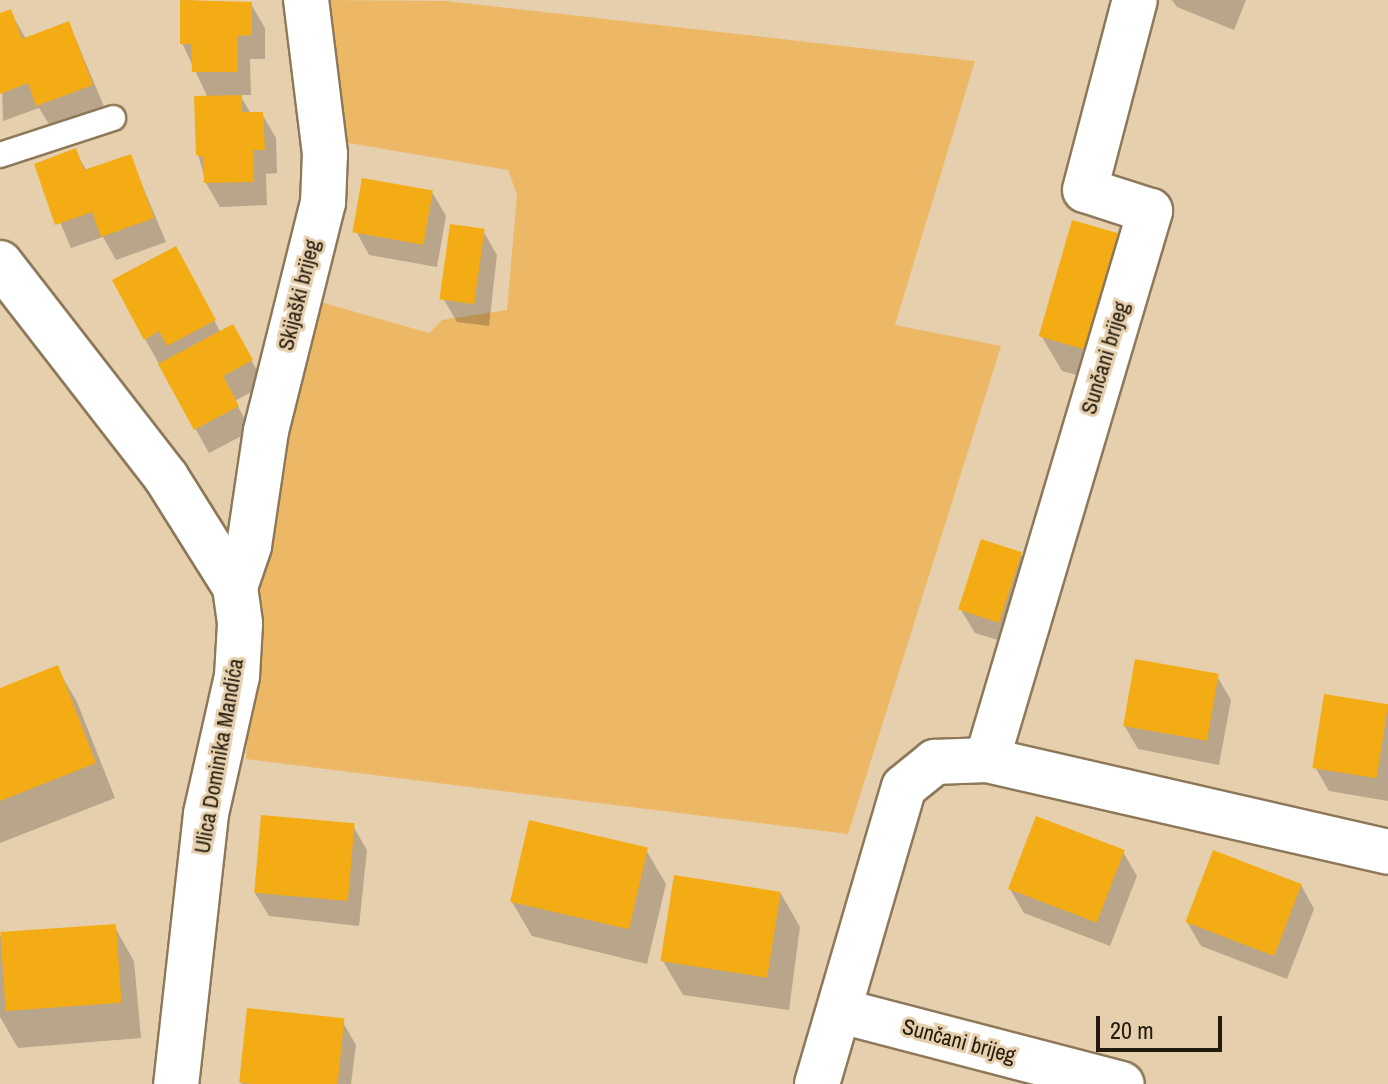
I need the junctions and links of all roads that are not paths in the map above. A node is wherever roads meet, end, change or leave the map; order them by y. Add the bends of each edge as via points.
1 (306, 0) edge
2 (1135, 0) edge
3 (113, 118) dead end
4 (0, 155) edge
5 (0, 263) edge
6 (235, 587) junction
7 (987, 760) junction
8 (1388, 852) edge
9 (841, 1011) junction
10 (176, 1084) edge
11 (817, 1084) edge
12 (1122, 1084) edge

1 - 6 street, Skijaški brijeg via 325,154 323,203 266,431 249,546
2 - 7 street, Sunčani brijeg via 1085,190 1150,211
3 - 4 lane
5 - 6 street, Ulica Dominika Mandića via 166,477
6 - 10 street, Ulica Dominika Mandića via 240,624 237,676 206,814
7 - 8 street
7 - 9 street via 935,762 904,787
9 - 11 street
9 - 12 street, Sunčani brijeg

